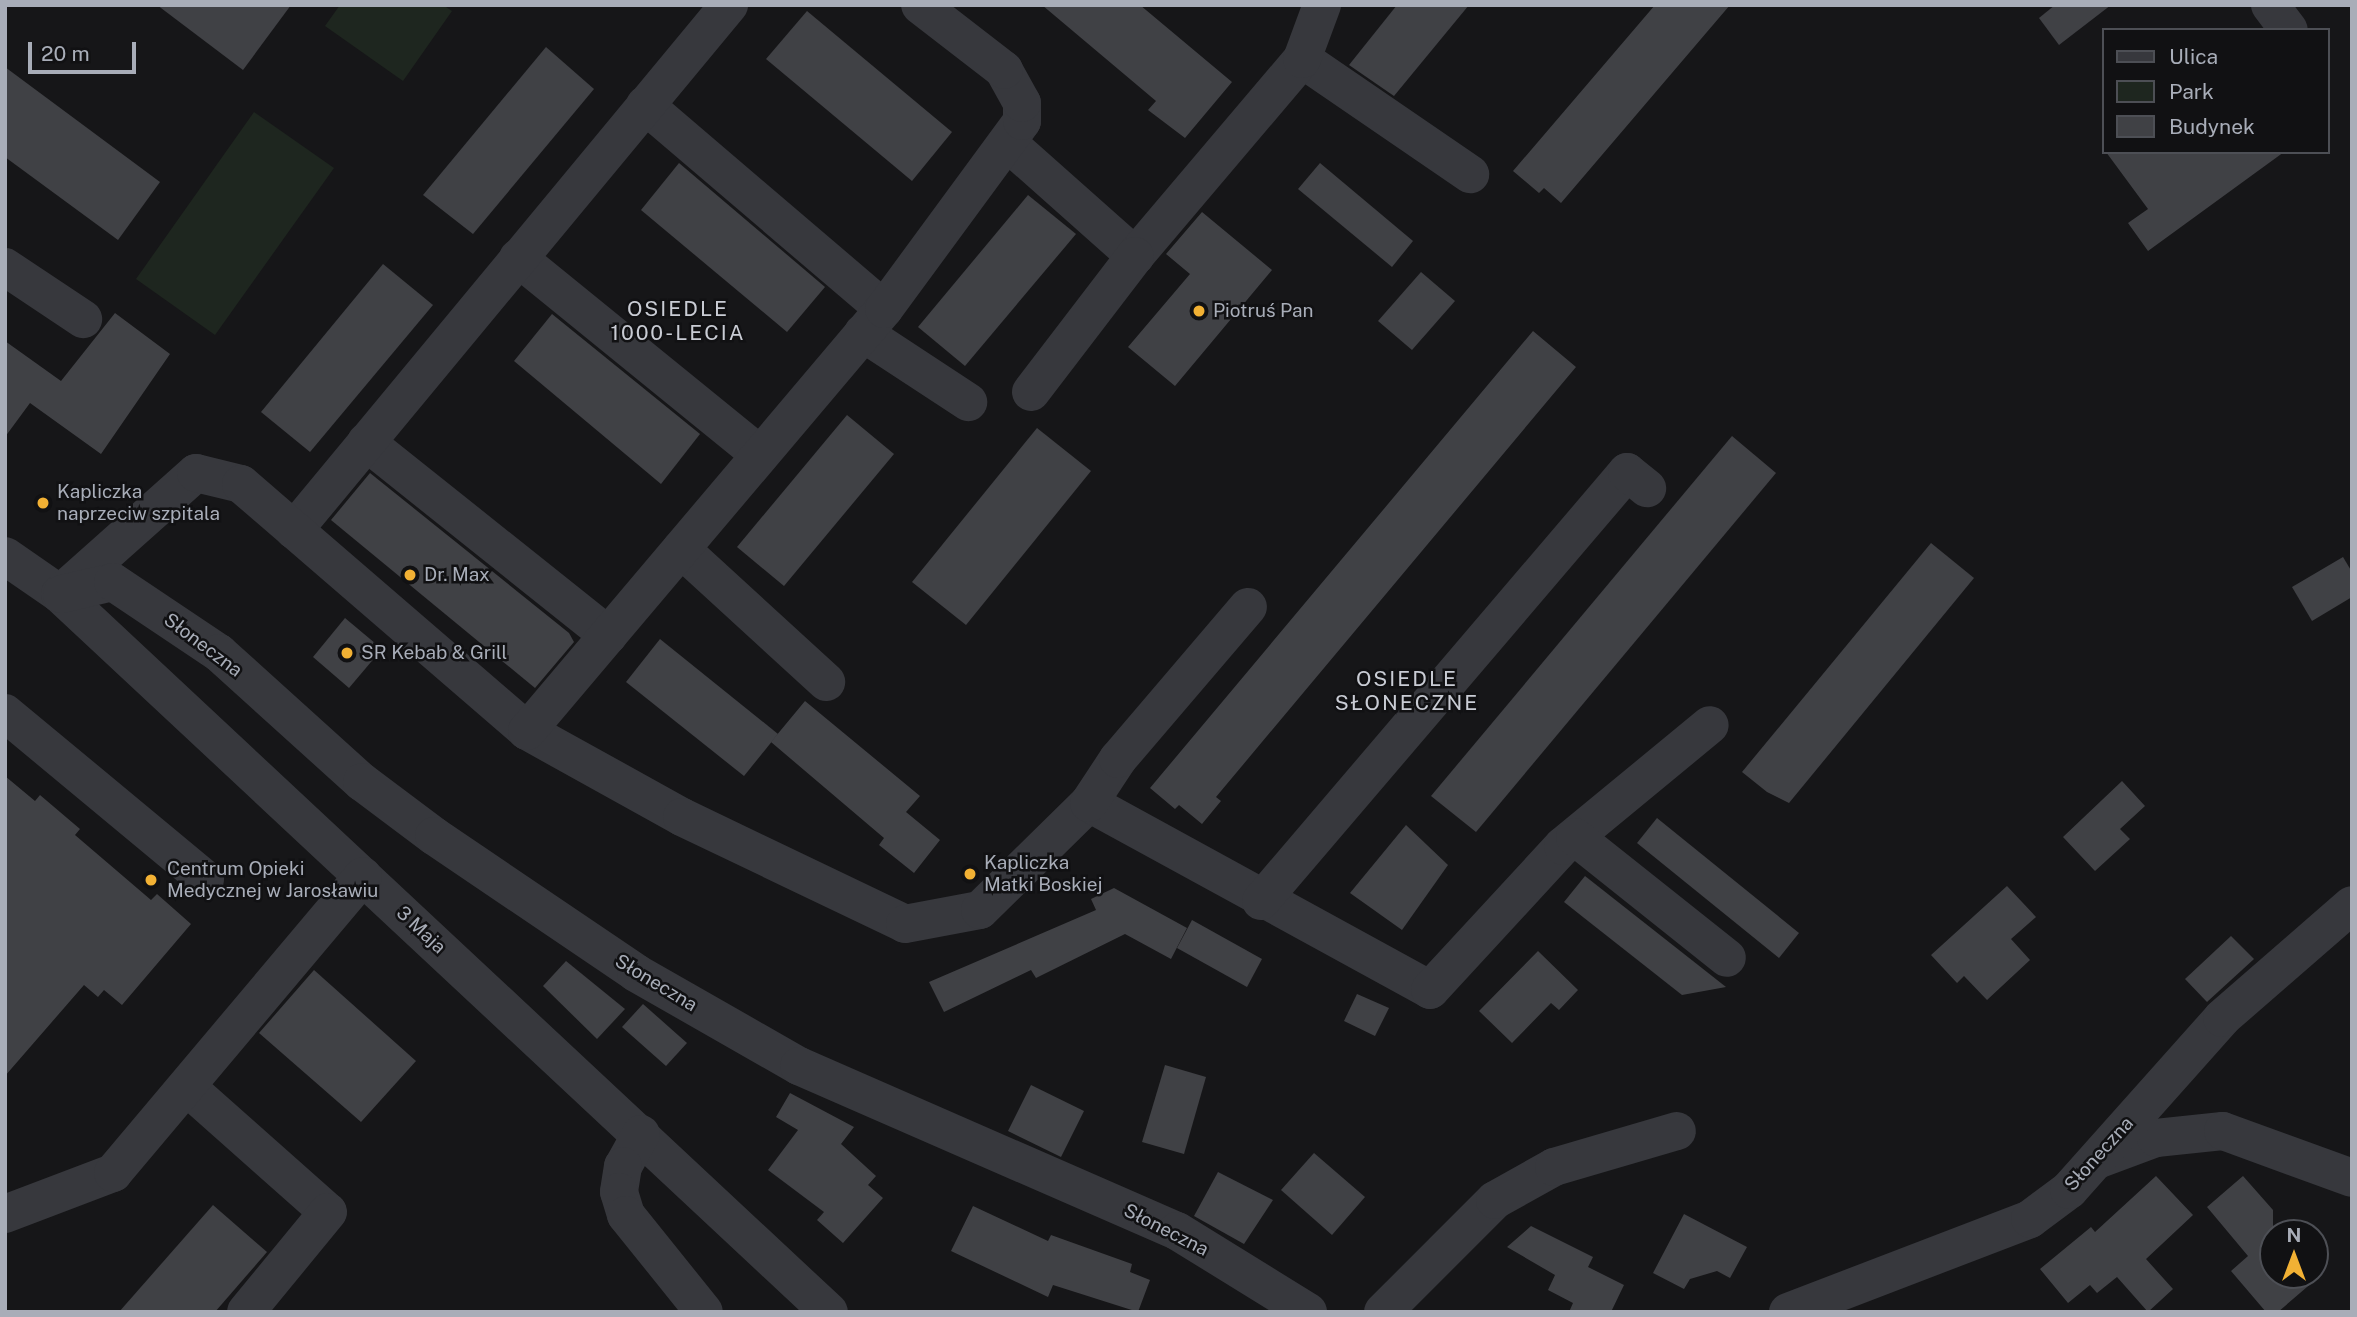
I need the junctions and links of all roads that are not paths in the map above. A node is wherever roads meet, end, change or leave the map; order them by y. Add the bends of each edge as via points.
1 (729, 5) edge
2 (1322, 5) edge
3 (2270, 5) edge
4 (930, 8) edge
5 (2287, 28) edge
6 (1302, 59) junction
7 (645, 105) junction
8 (1009, 144) junction
9 (1470, 174) dead end
10 (1135, 256) junction
11 (518, 258) junction
12 (5, 267) edge
13 (83, 320) dead end
14 (874, 321) junction
15 (1031, 392) dead end
16 (968, 402) dead end
17 (366, 442) junction
18 (760, 455) junction
19 (1647, 488) dead end
20 (294, 530) junction
21 (681, 549) junction
22 (5, 556) edge
23 (60, 594) junction
24 (1248, 607) dead end
25 (608, 635) junction
26 (826, 682) dead end
27 (5, 713) edge
28 (1710, 725) dead end
29 (527, 731) junction
30 (1089, 803) junction
31 (1575, 837) junction
32 (362, 876) junction
33 (205, 879) dead end
34 (1261, 901) junction
35 (2352, 905) edge
36 (1727, 958) dead end
37 (187, 1087) junction
38 (1677, 1131) dead end
39 (640, 1135) junction
40 (2095, 1161) junction
41 (2352, 1178) edge
42 (5, 1214) edge
43 (246, 1312) edge
44 (704, 1312) edge
45 (829, 1312) edge
46 (1308, 1312) edge
47 (1383, 1312) edge
48 (1788, 1312) edge

1 - 7 street
2 - 6 street
3 - 5 street
4 - 8 street via 1016,86 1022,121
6 - 9 street
6 - 10 street
7 - 11 street
7 - 14 street
8 - 10 street
8 - 14 street
10 - 15 street
11 - 17 street
11 - 18 street
12 - 13 street
14 - 16 street
14 - 18 street
17 - 20 street
17 - 25 street
18 - 21 street
19 - 34 street via 1627,472
20 - 23 street via 241,484 196,473
20 - 29 street
21 - 25 street
21 - 26 street
22 - 23 street, 3 Maja
23 - 32 street, 3 Maja
23 - 46 street, Słoneczna via 113,582 219,653 362,782 434,836 659,987 799,1066 1177,1231
24 - 30 street via 1118,759
25 - 29 street
27 - 33 street
28 - 31 street
29 - 30 street via 682,817 905,923 980,910
30 - 34 street
31 - 34 street via 1430,990
31 - 36 street
32 - 37 street
32 - 39 street, 3 Maja
35 - 40 street, Słoneczna via 2222,1018
37 - 42 street via 113,1173
37 - 43 street via 328,1212
38 - 47 street via 1554,1167 1495,1200
39 - 44 street via 622,1166 619,1192 626,1215
39 - 45 street, 3 Maja
40 - 41 street via 2156,1138 2223,1131
40 - 48 street, Słoneczna via 2069,1190 2005,1231

